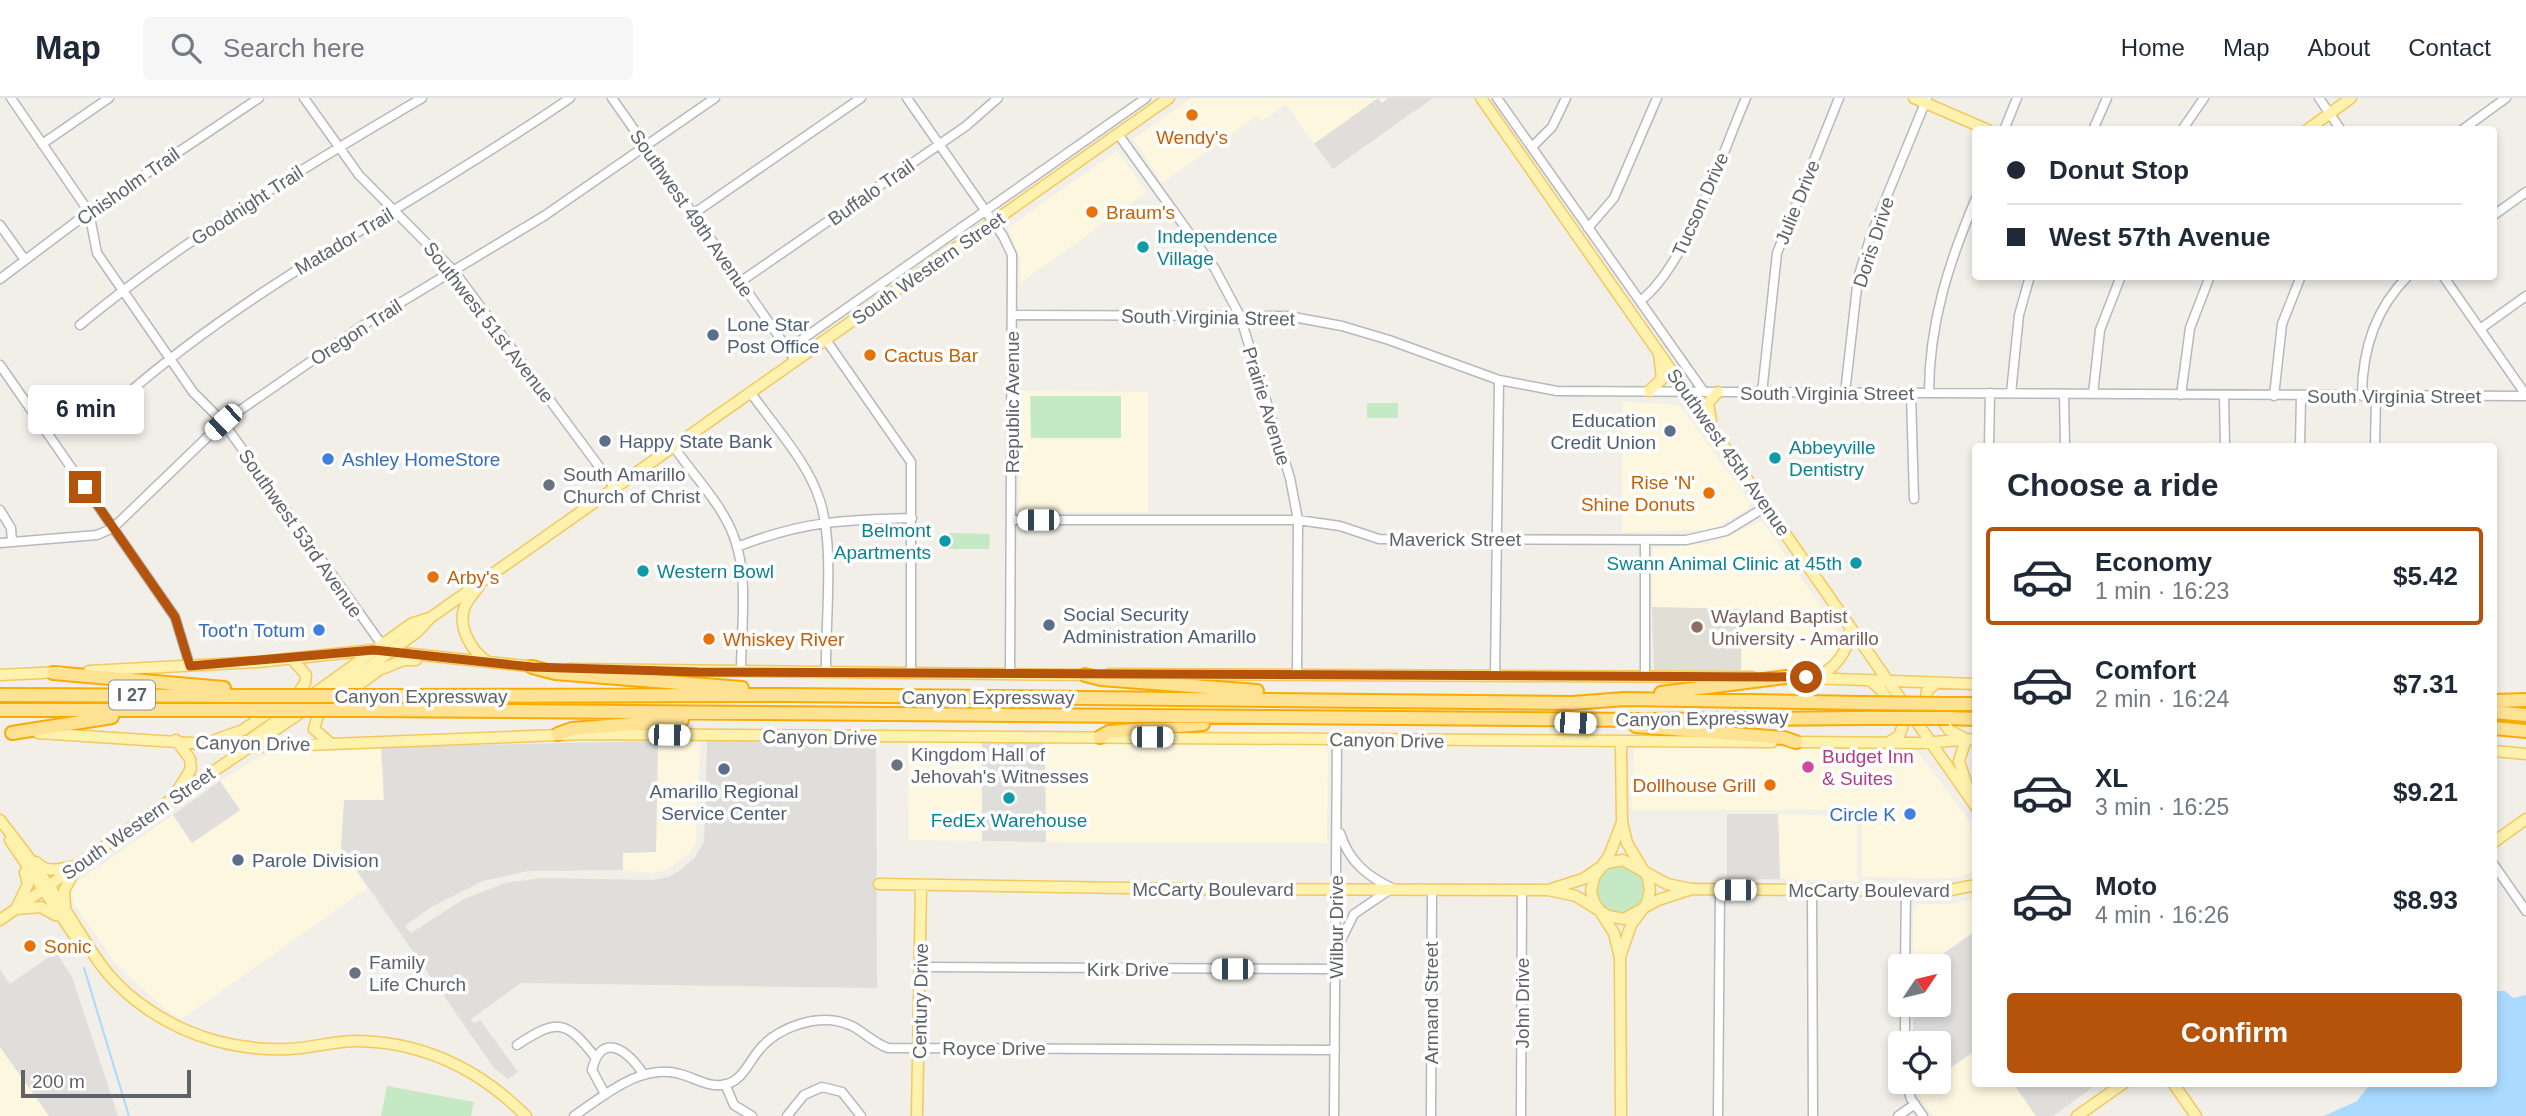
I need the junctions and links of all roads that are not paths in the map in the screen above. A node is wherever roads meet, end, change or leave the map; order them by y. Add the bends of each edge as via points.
1 (10, 98) edge
2 (109, 98) edge
3 (260, 98) edge
4 (304, 98) edge
5 (422, 98) edge
6 (569, 98) edge
7 (612, 98) edge
8 (715, 98) edge
9 (861, 98) edge
10 (907, 98) edge
11 (998, 98) edge
12 (1146, 98) edge
13 (1169, 98) edge
14 (1481, 98) edge
15 (1497, 98) edge
16 (1566, 98) edge
17 (1657, 98) edge
18 (1746, 98) edge
19 (1839, 98) edge
20 (1914, 98) edge
21 (2017, 98) edge
22 (2106, 98) edge
23 (2204, 98) edge
24 (2319, 98) edge
25 (2351, 98) edge
26 (2507, 98) edge
27 (1926, 100) edge
28 (2330, 113) junction
29 (1980, 126) edge
30 (2006, 126) edge
31 (2095, 126) edge
32 (2185, 126) edge
33 (2312, 126) edge
34 (2338, 126) edge
35 (2468, 126) edge
36 (1118, 134) junction
37 (42, 144) junction
38 (939, 144) junction
39 (646, 146) junction
40 (339, 147) junction
41 (1532, 147) junction
42 (1012, 192) junction
43 (2526, 192) edge
44 (1019, 203) junction
45 (1972, 208) edge
46 (396, 210) junction
47 (985, 211) junction
48 (89, 212) junction
49 (2497, 213) edge
50 (693, 214) junction
51 (993, 221) junction
52 (0, 225) edge
53 (1588, 228) junction
54 (25, 260) junction
55 (454, 271) junction
56 (0, 279) edge
57 (2029, 280) edge
58 (2119, 280) edge
59 (2208, 280) edge
60 (2299, 280) edge
61 (2405, 280) edge
62 (2446, 280) edge
63 (740, 282) junction
64 (879, 286) junction
65 (122, 290) junction
66 (2526, 296) edge
67 (887, 297) junction
68 (1640, 301) junction
69 (1013, 316) junction
70 (1240, 316) junction
71 (80, 325) dead end
72 (2480, 329) junction
73 (807, 337) junction
74 (826, 340) junction
75 (815, 347) junction
76 (788, 350) junction
77 (1658, 350) junction
78 (169, 357) junction
79 (796, 361) junction
80 (1683, 363) junction
81 (0, 366) edge
82 (1672, 370) junction
83 (1499, 380) junction
84 (1648, 391) junction
85 (1687, 391) junction
86 (1704, 392) junction
87 (1718, 392) junction
88 (751, 393) junction
89 (1762, 393) junction
90 (1845, 393) junction
91 (1911, 393) junction
92 (1929, 393) junction
93 (1990, 393) junction
94 (2011, 393) junction
95 (2064, 394) junction
96 (2093, 394) junction
97 (126, 395) dead end
98 (2181, 395) junction
99 (2224, 395) junction
100 (2526, 395) edge
101 (2274, 396) junction
102 (2301, 396) junction
103 (2362, 396) junction
104 (2376, 396) junction
105 (223, 422) junction
106 (1713, 428) junction
107 (1989, 443) edge
108 (2065, 443) edge
109 (2225, 443) edge
110 (2300, 443) edge
111 (2375, 443) edge
112 (674, 447) junction
113 (615, 488) junction
114 (1914, 499) dead end
115 (1767, 506) junction
116 (0, 510) edge
117 (912, 518) junction
118 (1011, 520) junction
119 (1298, 520) junction
120 (825, 521) junction
121 (113, 528) junction
122 (1497, 539) junction
123 (1645, 540) junction
124 (12, 542) junction
125 (0, 543) edge
126 (737, 547) junction
127 (482, 581) junction
128 (430, 618) junction
129 (1850, 626) junction
130 (377, 648) junction
131 (391, 651) junction
132 (292, 659) junction
133 (444, 659) junction
134 (492, 664) junction
135 (190, 666) junction
136 (532, 667) junction
137 (741, 671) junction
138 (826, 672) junction
139 (911, 672) junction
140 (53, 673) junction
141 (1010, 673) junction
142 (1297, 674) junction
143 (0, 675) edge
144 (1085, 675) junction
145 (1495, 675) junction
146 (1645, 677) junction
147 (1786, 677) junction
148 (1819, 677) junction
149 (1868, 679) junction
150 (1890, 682) junction
151 (1936, 683) junction
152 (1972, 684) edge
153 (265, 693) junction
154 (0, 695) edge
155 (786, 695) junction
156 (2497, 695) edge
157 (1344, 699) junction
158 (1625, 699) junction
159 (2526, 699) edge
160 (2497, 701) edge
161 (1972, 704) edge
162 (0, 710) edge
163 (192, 710) junction
164 (2497, 712) edge
165 (724, 713) junction
166 (2526, 715) edge
167 (1255, 717) junction
168 (1542, 719) junction
169 (1972, 719) edge
170 (2497, 728) edge
171 (2526, 731) edge
172 (6, 734) edge
173 (558, 734) junction
174 (1100, 737) junction
175 (1337, 739) junction
176 (1971, 739) edge
177 (176, 740) junction
178 (1796, 742) junction
179 (1888, 742) junction
180 (1930, 742) junction
181 (330, 743) junction
182 (1621, 743) junction
183 (241, 746) junction
184 (253, 747) junction
185 (2497, 751) edge
186 (2526, 754) edge
187 (216, 769) junction
188 (1972, 800) edge
189 (169, 801) junction
190 (1972, 802) edge
191 (2526, 819) edge
192 (0, 821) edge
193 (1336, 822) junction
194 (1622, 822) junction
195 (2497, 840) edge
196 (20, 850) junction
197 (78, 865) junction
198 (1599, 869) junction
199 (2497, 869) edge
200 (1643, 870) junction
201 (879, 884) dead end
202 (920, 886) junction
203 (1972, 886) edge
204 (46, 888) junction
205 (1336, 889) junction
206 (1394, 889) junction
207 (1432, 889) junction
208 (1522, 889) junction
209 (1692, 889) junction
210 (1548, 890) junction
211 (1720, 890) junction
212 (1812, 891) junction
213 (1906, 891) junction
214 (1598, 908) junction
215 (16, 909) junction
216 (1642, 910) junction
217 (2526, 911) edge
218 (67, 913) junction
219 (0, 920) edge
220 (73, 934) junction
221 (89, 951) junction
222 (1336, 953) junction
223 (1905, 954) edge
224 (1620, 958) junction
225 (920, 967) junction
226 (1335, 969) junction
227 (517, 1045) dead end
228 (918, 1047) junction
229 (1335, 1050) junction
230 (596, 1058) junction
231 (644, 1075) junction
232 (725, 1084) junction
233 (2118, 1087) edge
234 (2175, 1087) edge
235 (605, 1094) junction
236 (1911, 1094) edge
237 (1915, 1104) junction
238 (526, 1116) edge
239 (574, 1116) edge
240 (752, 1116) edge
241 (787, 1116) edge
242 (861, 1116) edge
243 (917, 1116) edge
244 (1334, 1116) edge
245 (1431, 1116) edge
246 (1521, 1116) edge
247 (1621, 1116) edge
248 (1718, 1116) edge
249 (1813, 1116) edge
250 (1898, 1116) edge
251 (1923, 1116) edge
252 (2077, 1116) edge
253 (2196, 1116) edge

1 - 37 street, Southwest 53rd Avenue
2 - 37 street
3 - 48 street, Chisholm Trail
4 - 40 street, Southwest 51st Avenue
5 - 40 street, Goodnight Trail
6 - 46 street, Matador Trail
7 - 39 street, Southwest 49th Avenue
8 - 39 street, Oregon Trail
9 - 50 street
10 - 38 street, Republic Avenue
11 - 38 street, Buffalo Trail
12 - 42 street, South Western Street
13 - 36 main road, South Western Street
14 - 77 main road, Southwest 45th Avenue
15 - 41 street, Southwest 45th Avenue
16 - 41 street via 1552,127
17 - 53 street via 1614,198
18 - 68 street, Tucson Drive via 1677,258 1658,286
19 - 89 street, Julie Drive via 1777,253
20 - 27 main road
21 - 30 street
22 - 31 street
23 - 32 street
24 - 28 street
25 - 28 main road
26 - 35 street
27 - 29 main road
27 - 90 street, Doris Drive via 1858,278
28 - 33 main road
28 - 34 street
36 - 44 main road, South Western Street
36 - 70 street, Prairie Avenue via 1214,269
37 - 48 street, Southwest 53rd Avenue
38 - 47 street, Republic Avenue
38 - 63 street, Buffalo Trail
39 - 50 street, Southwest 49th Avenue
39 - 55 street, Oregon Trail
40 - 46 street, Southwest 51st Avenue via 359,175
40 - 65 street, Goodnight Trail
41 - 53 street, Southwest 45th Avenue
42 - 44 street
42 - 47 street, South Western Street
43 - 49 street
44 - 51 main road, South Western Street
45 - 92 street via 1935,313
46 - 55 street, Southwest 51st Avenue
46 - 78 street, Matador Trail via 298,269
47 - 51 street, Republic Avenue
47 - 64 street, South Western Street
48 - 54 street, Chisholm Trail
48 - 65 street, Southwest 53rd Avenue via 97,253
50 - 63 street, Southwest 49th Avenue
51 - 67 main road, South Western Street
51 - 69 street, Republic Avenue via 1012,255
52 - 54 street
53 - 68 street, Southwest 45th Avenue
54 - 56 street, Chisholm Trail
55 - 105 street, Oregon Trail via 365,324
55 - 113 street, Southwest 51st Avenue
57 - 94 street via 2017,327
58 - 96 street via 2100,330
59 - 98 street via 2189,328
60 - 101 street via 2282,324
61 - 103 street via 2385,305 2369,338
62 - 72 street
63 - 76 street, Southwest 49th Avenue
64 - 67 street
64 - 73 street, South Western Street
65 - 71 street, Goodnight Trail
65 - 78 street, Southwest 53rd Avenue
66 - 72 street
67 - 74 main road, South Western Street
68 - 80 street, Southwest 45th Avenue
69 - 70 street, South Virginia Street
69 - 118 street, Republic Avenue
70 - 83 street, South Virginia Street via 1288,316 1342,326
70 - 119 street, Prairie Avenue via 1290,478
72 - 100 street
73 - 75 street
73 - 76 street, South Western Street
74 - 75 main road, South Western Street
74 - 117 street via 908,454
75 - 79 main road, South Western Street
76 - 79 street, Southwest 49th Avenue
77 - 82 main road, Southwest 45th Avenue
77 - 84 main road via 1662,379
78 - 97 street, Matador Trail
78 - 105 street, Southwest 53rd Avenue via 193,392
79 - 88 main road, South Western Street
80 - 82 street
80 - 86 street, Southwest 45th Avenue
81 - 121 street
82 - 85 main road, Southwest 45th Avenue
83 - 84 street, South Virginia Street via 1557,391
83 - 122 street
84 - 85 street, South Virginia Street
85 - 86 street, South Virginia Street
85 - 106 main road, Southwest 45th Avenue
86 - 87 street, South Virginia Street
87 - 89 street, South Virginia Street
87 - 106 main road via 1708,403
88 - 112 main road, South Western Street
88 - 120 street via 811,479
89 - 90 street, South Virginia Street
90 - 91 street, South Virginia Street
91 - 92 street, South Virginia Street
91 - 114 street
92 - 93 street, South Virginia Street
93 - 94 street, South Virginia Street
93 - 107 street
94 - 95 street, South Virginia Street
95 - 96 street, South Virginia Street
95 - 108 street
96 - 98 street, South Virginia Street
98 - 99 street, South Virginia Street
99 - 101 street, South Virginia Street
99 - 109 street
100 - 104 street, South Virginia Street
101 - 102 street, South Virginia Street
102 - 103 street, South Virginia Street
102 - 110 street
103 - 104 street, South Virginia Street
104 - 111 street
105 - 121 street, Oregon Trail
105 - 130 street, Southwest 53rd Avenue
106 - 115 main road, Southwest 45th Avenue
112 - 113 main road, South Western Street
112 - 126 street via 724,518
113 - 127 main road, South Western Street
115 - 123 street, Maverick Street via 1716,534
115 - 129 main road, Southwest 45th Avenue
116 - 124 street via 11,528
117 - 120 street
117 - 139 street
118 - 119 street, Maverick Street
118 - 141 street, Republic Avenue
119 - 122 street, Maverick Street via 1339,526 1379,540
119 - 142 street, Prairie Avenue
120 - 126 street via 778,531
120 - 138 street
121 - 124 street, Oregon Trail via 97,535
121 - 135 street via 175,617
122 - 123 street, Maverick Street
122 - 145 street
123 - 146 street
124 - 125 street, Oregon Trail
126 - 137 street
127 - 128 main road, South Western Street
127 - 134 main road via 465,605 463,627 474,649
128 - 130 main road via 411,624
128 - 131 main road, South Western Street
129 - 148 main road via 1844,654
129 - 150 main road, Southwest 45th Avenue
130 - 131 main road
130 - 132 main road
130 - 183 main road
131 - 133 main road
131 - 184 main road, South Western Street
132 - 135 main road
132 - 177 main road via 306,675 299,692 230,737
133 - 134 main road
133 - 181 main road via 394,663 318,715 314,729
134 - 136 main road
135 - 140 main road
136 - 137 main road
136 - 155 highway
137 - 138 main road
138 - 139 main road
139 - 141 main road
140 - 143 main road
140 - 153 highway
141 - 144 main road
142 - 144 main road
142 - 145 main road
144 - 157 highway
145 - 146 main road
146 - 147 main road
147 - 148 main road
147 - 158 highway
148 - 149 main road
149 - 150 main road
149 - 179 main road via 1902,720 1902,731
150 - 151 main road
150 - 180 main road, Southwest 45th Avenue
151 - 152 main road
151 - 176 main road via 1926,698 1948,730
153 - 154 highway, I 27
153 - 155 highway, Canyon Expressway, bridge
155 - 157 highway, Canyon Expressway
156 - 159 main road
157 - 158 highway, Canyon Expressway via 1572,703
158 - 161 highway, Canyon Expressway, bridge
159 - 160 highway
162 - 163 highway, Canyon Expressway / I 27
163 - 165 highway, Canyon Expressway / I 27, bridge
163 - 172 highway via 99,718
164 - 166 highway
165 - 167 highway, Canyon Expressway / I 27
165 - 173 highway via 705,719 572,729
167 - 168 highway, Canyon Expressway / I 27
167 - 174 highway via 1109,732
168 - 169 highway, Canyon Expressway / I 27, bridge
168 - 178 highway
170 - 171 highway
172 - 177 main road, Canyon Drive
173 - 174 main road, Canyon Drive
173 - 181 main road, Canyon Drive
174 - 175 main road, Canyon Drive
175 - 182 main road, Canyon Drive
175 - 193 street, Wilbur Drive
176 - 180 main road, Canyon Drive
176 - 188 main road via 1959,761
177 - 183 main road, Canyon Drive
177 - 189 main road via 191,769
178 - 179 main road, Canyon Drive
178 - 182 main road, Canyon Drive
179 - 180 main road, Canyon Drive
180 - 190 main road, Southwest 45th Avenue
181 - 184 main road, Canyon Drive
182 - 194 main road
183 - 184 main road, Canyon Drive
183 - 187 main road
184 - 187 main road, South Western Street
185 - 186 main road
187 - 189 main road, South Western Street
189 - 197 main road, South Western Street
191 - 195 main road
192 - 196 main road
193 - 205 street, Wilbur Drive
193 - 206 street via 1352,859
194 - 198 main road
194 - 200 main road via 1627,843
196 - 197 main road via 47,870
196 - 204 main road
196 - 215 main road via 29,882
197 - 204 main road, South Western Street
197 - 218 main road via 64,891
198 - 200 main road, McCarty Boulevard via 1623,860
198 - 210 main road, McCarty Boulevard
198 - 214 main road via 1591,891
199 - 217 street
200 - 209 main road, McCarty Boulevard via 1667,884
200 - 216 main road via 1650,890
201 - 202 main road, McCarty Boulevard
202 - 205 main road, McCarty Boulevard
202 - 225 main road, Century Drive
203 - 213 main road, McCarty Boulevard
204 - 215 main road, South Western Street
204 - 218 main road
204 - 220 main road
205 - 206 main road, McCarty Boulevard
205 - 222 street, Wilbur Drive
206 - 207 main road, McCarty Boulevard
206 - 222 street via 1354,914
207 - 208 main road, McCarty Boulevard
207 - 245 street, Armand Street
208 - 210 main road, McCarty Boulevard
208 - 246 street, John Drive
209 - 211 main road, McCarty Boulevard
209 - 216 main road, McCarty Boulevard
210 - 214 main road, McCarty Boulevard via 1576,896
211 - 212 main road, McCarty Boulevard
211 - 248 street
212 - 213 main road, McCarty Boulevard
212 - 249 street
213 - 223 street
214 - 216 main road, McCarty Boulevard via 1624,919
214 - 224 main road via 1614,933
215 - 219 main road, South Western Street
215 - 220 main road via 44,907
216 - 224 main road via 1631,925
218 - 221 main road
220 - 221 main road
221 - 238 main road via 134,1000 205,1038 258,1048 357,1041 413,1048 464,1067
222 - 226 street, Wilbur Drive
224 - 247 main road
225 - 226 street, Kirk Drive
225 - 228 main road, Century Drive
226 - 229 street, Wilbur Drive
227 - 230 street via 544,1027 560,1026 575,1032
228 - 229 street, Royce Drive
228 - 232 street, Royce Drive via 888,1048 844,1023 797,1024 766,1040 737,1078
228 - 243 main road, Century Drive
229 - 244 street, Wilbur Drive
230 - 231 street via 604,1049 620,1049
230 - 235 street via 592,1070
231 - 232 street via 679,1073 707,1084
231 - 235 street
232 - 240 street via 734,1105
233 - 252 main road
234 - 253 main road
235 - 239 street
236 - 237 street
237 - 250 street
237 - 251 street
241 - 242 street via 804,1095 822,1087 842,1093

